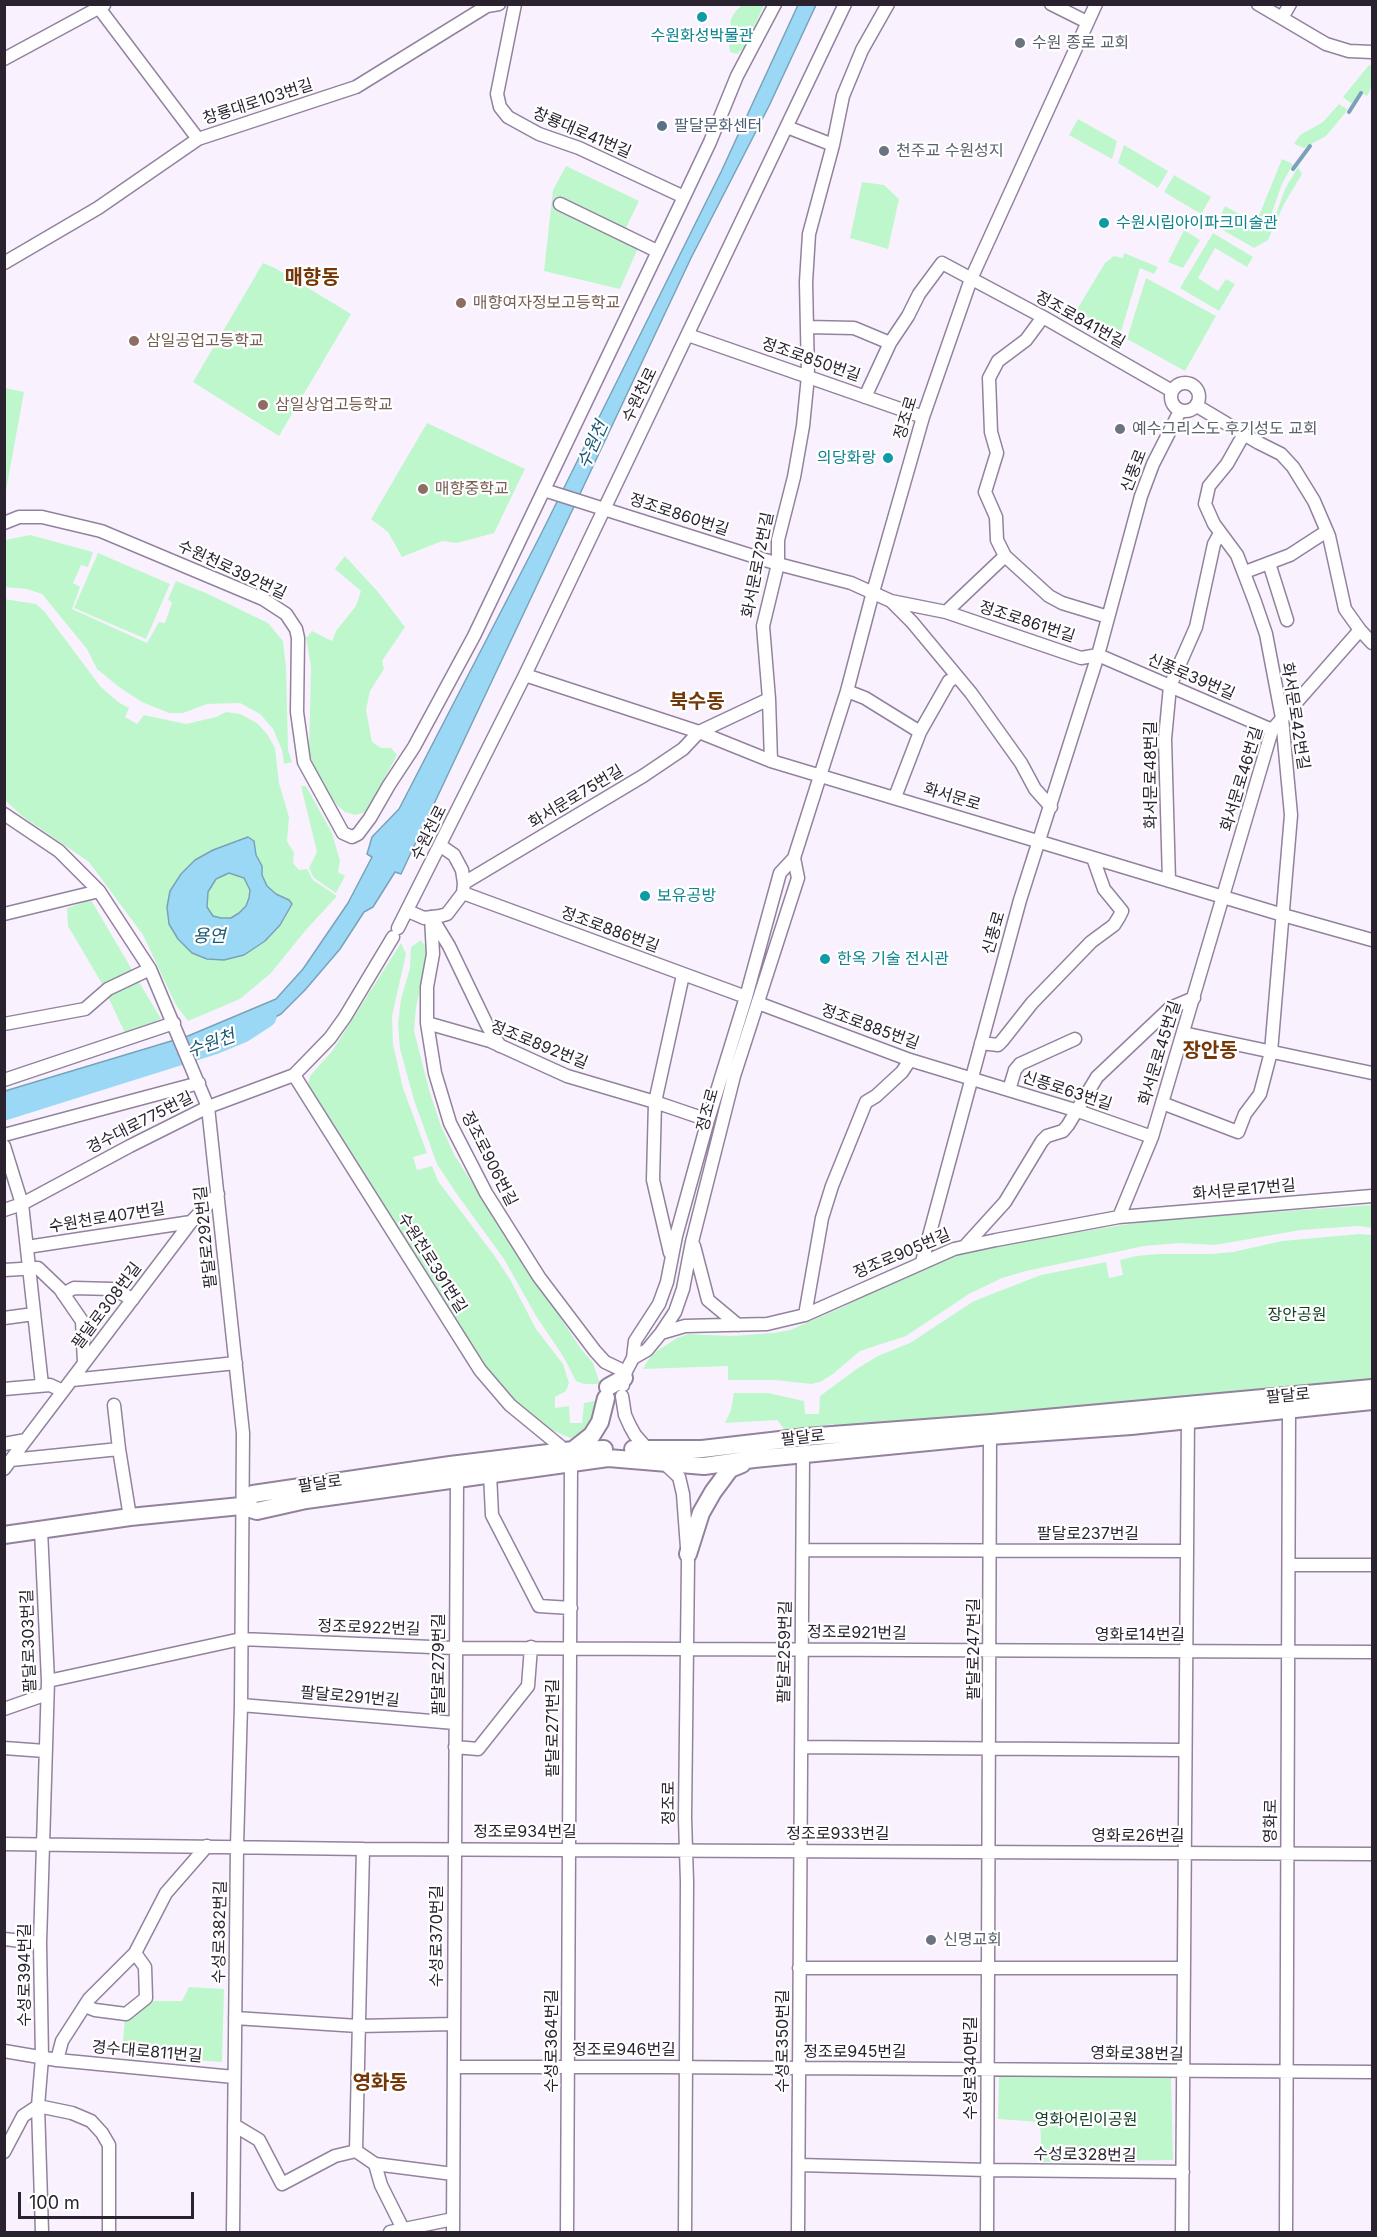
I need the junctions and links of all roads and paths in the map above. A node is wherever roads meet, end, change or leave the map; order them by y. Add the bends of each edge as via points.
1 (499, 4) edge
2 (516, 4) edge
3 (775, 4) edge
4 (845, 4) edge
5 (888, 4) edge
6 (1051, 4) edge
7 (1096, 4) edge
8 (1258, 4) edge
9 (1290, 4) edge
10 (102, 6) edge
11 (1282, 18) junction
12 (1087, 22) junction
13 (1372, 52) edge
14 (4, 59) edge
15 (787, 127) junction
16 (198, 139) junction
17 (833, 145) junction
18 (684, 197) junction
19 (560, 204) dead end
20 (657, 251) junction
21 (4, 263) edge
22 (971, 279) junction
23 (1043, 317) junction
24 (807, 327) junction
25 (688, 336) junction
26 (890, 343) junction
27 (808, 376) junction
28 (1172, 391) junction
29 (865, 397) junction
30 (1197, 406) junction
31 (1180, 411) junction
32 (923, 417) junction
33 (1244, 435) junction
34 (546, 491) junction
35 (598, 506) junction
36 (4, 523) edge
37 (1327, 531) junction
38 (1220, 533) junction
39 (1005, 556) junction
40 (1269, 563) junction
41 (778, 564) junction
42 (1245, 572) junction
43 (873, 592) junction
44 (891, 601) junction
45 (946, 612) junction
46 (1108, 617) junction
47 (1287, 620) dead end
48 (1360, 630) junction
49 (1372, 643) edge
50 (1098, 655) junction
51 (525, 675) junction
52 (957, 677) junction
53 (1170, 686) junction
54 (847, 691) junction
55 (769, 699) junction
56 (1282, 718) junction
57 (1272, 729) junction
58 (699, 732) junction
59 (920, 732) junction
60 (771, 761) junction
61 (820, 774) junction
62 (895, 797) junction
63 (1051, 807) junction
64 (4, 814) edge
65 (1040, 842) junction
66 (441, 846) junction
67 (794, 858) junction
68 (1093, 858) junction
69 (1169, 881) junction
70 (464, 888) junction
71 (99, 891) junction
72 (1224, 896) junction
73 (408, 911) junction
74 (4, 914) edge
75 (1283, 915) junction
76 (431, 917) junction
77 (1372, 940) edge
78 (150, 969) junction
79 (683, 975) junction
80 (746, 997) junction
81 (1194, 998) junction
82 (758, 1003) junction
83 (426, 1023) junction
84 (4, 1024) edge
85 (174, 1027) junction
86 (1183, 1033) junction
87 (1075, 1039) dead end
88 (981, 1043) junction
89 (500, 1046) junction
90 (1272, 1052) junction
91 (910, 1060) junction
92 (1372, 1073) edge
93 (294, 1075) junction
94 (6, 1076) edge
95 (971, 1078) junction
96 (198, 1080) junction
97 (1009, 1090) junction
98 (655, 1102) junction
99 (1162, 1103) junction
100 (208, 1107) junction
101 (1078, 1111) junction
102 (708, 1120) junction
103 (4, 1135) edge
104 (1152, 1137) junction
105 (4, 1146) edge
106 (218, 1194) junction
107 (1372, 1196) edge
108 (22, 1204) junction
109 (4, 1210) edge
110 (1119, 1217) junction
111 (191, 1222) junction
112 (692, 1242) junction
113 (966, 1246) junction
114 (27, 1247) junction
115 (672, 1258) junction
116 (922, 1262) junction
117 (29, 1267) junction
118 (4, 1270) edge
119 (63, 1294) junction
120 (133, 1299) junction
121 (34, 1314) junction
122 (805, 1315) junction
123 (4, 1318) edge
124 (738, 1325) junction
125 (661, 1333) junction
126 (633, 1358) junction
127 (84, 1363) junction
128 (236, 1363) junction
129 (72, 1380) junction
130 (42, 1385) junction
131 (618, 1386) junction
132 (1372, 1388) edge
133 (4, 1389) edge
134 (63, 1391) junction
135 (1372, 1401) edge
136 (114, 1405) dead end
137 (1289, 1410) junction
138 (1188, 1412) junction
139 (990, 1436) junction
140 (26, 1440) junction
141 (4, 1444) edge
142 (119, 1449) junction
143 (647, 1449) junction
144 (569, 1455) junction
145 (803, 1455) junction
146 (754, 1459) junction
147 (663, 1462) junction
148 (8, 1464) edge
149 (490, 1474) junction
150 (457, 1479) junction
151 (241, 1506) junction
152 (130, 1517) junction
153 (41, 1530) junction
154 (4, 1535) edge
155 (991, 1550) junction
156 (804, 1551) junction
157 (1186, 1551) junction
158 (688, 1554) junction
159 (1290, 1565) junction
160 (1372, 1565) edge
161 (571, 1608) junction
162 (241, 1639) junction
163 (531, 1647) junction
164 (455, 1648) junction
165 (570, 1648) junction
166 (688, 1648) junction
167 (801, 1649) junction
168 (990, 1651) junction
169 (1185, 1652) junction
170 (1372, 1652) edge
171 (1290, 1653) junction
172 (48, 1687) junction
173 (242, 1705) junction
174 (4, 1709) edge
175 (455, 1723) junction
176 (455, 1747) junction
177 (801, 1747) junction
178 (4, 1748) edge
179 (990, 1748) junction
180 (1184, 1750) junction
181 (45, 1751) junction
182 (4, 1844) edge
183 (43, 1844) junction
184 (207, 1846) junction
185 (237, 1846) junction
186 (363, 1849) junction
187 (453, 1849) junction
188 (569, 1849) junction
189 (687, 1850) junction
190 (800, 1850) junction
191 (990, 1852) junction
192 (1183, 1853) junction
193 (1287, 1853) junction
194 (1372, 1854) edge
195 (4, 1939) edge
196 (40, 1943) junction
197 (135, 1953) junction
198 (988, 1967) junction
199 (799, 1968) junction
200 (1183, 1968) junction
201 (85, 2006) junction
202 (235, 2018) junction
203 (454, 2024) junction
204 (358, 2026) junction
205 (4, 2051) edge
206 (42, 2058) junction
207 (57, 2060) junction
208 (454, 2067) junction
209 (568, 2067) junction
210 (686, 2067) junction
211 (800, 2068) junction
212 (988, 2069) junction
213 (1182, 2071) junction
214 (1286, 2072) junction
215 (1372, 2072) edge
216 (234, 2077) junction
217 (38, 2106) junction
218 (234, 2125) junction
219 (356, 2151) junction
220 (4, 2152) edge
221 (375, 2164) junction
222 (799, 2165) junction
223 (987, 2170) junction
224 (1183, 2172) junction
225 (453, 2174) junction
226 (453, 2219) junction
227 (403, 2229) junction
228 (42, 2232) edge
229 (109, 2232) edge
230 (233, 2232) edge
231 (390, 2232) edge
232 (453, 2232) edge
233 (567, 2232) edge
234 (685, 2232) edge
235 (798, 2232) edge
236 (987, 2232) edge
237 (1182, 2232) edge
238 (1286, 2232) edge

1 - 16 street, 창룡대로103번길 via 487,6 356,87
2 - 18 street, 창룡대로41번길 via 497,94 508,117
3 - 18 street via 736,76
4 - 15 street, 수원천로
5 - 17 street, 화서문로72번길 via 862,50 843,96
6 - 12 street
7 - 12 street, 정조로
8 - 11 street
9 - 11 street
10 - 14 street
10 - 16 street
11 - 13 street via 1326,44 1348,51
12 - 22 street, 정조로
15 - 17 street
15 - 25 street, 수원천로
16 - 21 street, 창룡대로103번길 via 98,208
17 - 24 street, 화서문로72번길 via 810,234
18 - 20 street
19 - 20 street
20 - 34 street
22 - 23 street, 정조로841번길
22 - 26 street, 정조로841번길 via 942,263
22 - 32 street, 정조로
23 - 28 street, 정조로841번길
23 - 39 street via 1026,339 998,361 989,378 991,432 997,453 985,492 996,517 997,540
24 - 26 street via 854,328
24 - 27 street, 화서문로72번길
25 - 27 street, 정조로850번길
25 - 35 street, 수원천로
26 - 29 street
27 - 29 street, 정조로850번길
27 - 41 street, 화서문로72번길 via 798,457 778,540
28 - 30 street via 1178,384 1192,384 1200,396
28 - 31 street via 1171,400
29 - 32 street, 정조로850번길
30 - 31 street
30 - 33 street
31 - 46 street, 신풍로 via 1141,496
32 - 43 street, 정조로
33 - 37 street via 1281,454 1293,466
33 - 38 street, 화서문로42번길 via 1209,486 1205,504
34 - 35 street, 정조로860번길
34 - 36 street, 수원천로392번길 via 414,747 370,818 352,837 343,833 304,762 297,712 298,638 286,614 263,599 101,531 42,517 20,517
35 - 41 street, 정조로860번길
35 - 51 street, 수원천로
37 - 40 street via 1290,555
37 - 48 street via 1343,602
38 - 42 street, 화서문로42번길
38 - 53 street, 화서문로48번길 via 1214,544 1196,627
39 - 45 street, 정조로861번길
39 - 46 street via 1049,596
40 - 42 street
40 - 47 street
41 - 43 street, 정조로860번길
41 - 55 street, 화서문로72번길 via 763,626
42 - 56 street, 화서문로42번길 via 1266,634
43 - 44 street, 정조로861번길
43 - 54 street, 정조로
44 - 45 street, 정조로861번길
44 - 52 street
45 - 50 street, 정조로861번길 via 1081,658
46 - 50 street, 신풍로
48 - 49 street
48 - 56 street, 화서문로46번길
50 - 53 street, 신풍로39번길
50 - 63 street, 신풍로
51 - 58 street, 화서문로
51 - 66 street, 수원천로
52 - 59 street via 950,681
52 - 63 street
53 - 57 street, 신풍로39번길
53 - 69 street, 화서문로48번길 via 1165,739
54 - 59 street
54 - 61 street, 정조로
55 - 58 street, 화서문로75번길
55 - 60 street, 화서문로72번길
56 - 57 street, 화서문로46번길
56 - 75 street, 화서문로42번길 via 1291,815
57 - 72 street, 화서문로46번길
58 - 60 street, 화서문로
58 - 70 street, 화서문로75번길 via 683,749 643,776
59 - 62 street
60 - 61 street, 화서문로
61 - 62 street, 화서문로
61 - 67 street, 정조로
62 - 65 street, 화서문로
63 - 65 street, 신풍로
64 - 71 street, 팔달로292번길 via 59,850
65 - 68 street, 화서문로
65 - 88 street, 신풍로
66 - 70 street via 454,855 462,870
66 - 73 street, 수원천로
67 - 80 street, 정조로 via 780,873
67 - 82 street, 정조로 via 798,878
68 - 69 street, 화서문로
68 - 88 street via 1104,889 1122,911 1119,917 1032,1003 1002,1041
69 - 72 street, 화서문로
70 - 76 street, 화서문로75번길 via 447,914
70 - 79 street, 정조로886번길
71 - 74 street
71 - 78 street, 팔달로292번길
72 - 75 street, 화서문로
72 - 81 street, 화서문로45번길
73 - 76 street
73 - 93 street, 수원천로 via 345,1017
75 - 77 street, 화서문로
75 - 90 street, 화서문로42번길
76 - 83 street, 정조로906번길 via 433,954
76 - 89 street
78 - 84 street via 108,989 85,1009
78 - 85 street, 팔달로292번길
79 - 80 street, 정조로886번길
79 - 98 street
80 - 102 street, 정조로
81 - 86 street, 화서문로45번길
81 - 101 street via 1170,1008 1123,1051 1097,1077
82 - 91 street, 정조로885번길
82 - 112 street, 정조로 via 734,1076
83 - 89 street, 정조로892번길
83 - 131 street, 정조로906번길 via 450,1123 486,1193 539,1277 605,1362
85 - 94 street
85 - 96 street, 팔달로292번길
86 - 90 street
86 - 99 street, 화서문로45번길
87 - 97 street via 1020,1064
88 - 95 street, 신풍로
89 - 98 street, 정조로892번길 via 567,1076
90 - 92 street
90 - 99 street, 화서문로42번길 via 1260,1094 1238,1131
91 - 95 street, 정조로885번길
91 - 122 street via 902,1072 866,1102 822,1218
93 - 100 street, 경수대로775번길
93 - 144 street, 수원천로391번길 via 480,1370 510,1405
95 - 97 street, 신풍로63번길
95 - 116 street, 신풍로
96 - 100 street, 팔달로292번길
96 - 103 street
97 - 101 street, 신풍로63번길
98 - 102 street, 정조로892번길
98 - 115 street via 653,1180
99 - 104 street, 화서문로45번길
100 - 106 street, 팔달로292번길
100 - 108 street, 경수대로775번길
101 - 104 street, 신풍로63번길
101 - 113 street via 1063,1131 1041,1141 1005,1202
102 - 115 street, 정조로
104 - 110 street, 화서문로45번길
105 - 108 street, 수원천로407번길
106 - 111 street, 팔달로308번길
106 - 128 street, 팔달로292번길
107 - 110 street, 화서문로17번길
108 - 109 street, 경수대로775번길
108 - 114 street, 수원천로407번길
110 - 113 street, 정조로905번길
111 - 114 street, 수원천로407번길
111 - 120 street, 팔달로308번길
112 - 124 street via 708,1300
112 - 125 street, 정조로 via 675,1312
113 - 116 street, 정조로905번길
114 - 117 street, 수원천로407번길
115 - 126 street, 정조로 via 659,1304 635,1341
116 - 122 street, 정조로905번길
117 - 118 street
117 - 119 street via 38,1268
117 - 121 street, 수원천로407번길
119 - 120 street via 74,1288 112,1289
119 - 127 street via 82,1321
120 - 127 street, 팔달로308번길
121 - 123 street
121 - 130 street, 수원천로407번길
122 - 124 street, 정조로905번길 via 767,1324
124 - 125 street, 정조로905번길 via 685,1326
125 - 126 street, 정조로 via 647,1350
126 - 131 street, 정조로
127 - 129 street, 팔달로308번길
128 - 129 street
128 - 151 street, 팔달로292번길 via 243,1433
129 - 134 street, 팔달로308번길
130 - 133 street
130 - 134 street
131 - 143 street, 정조로 via 625,1416
131 - 144 main road via 592,1435
132 - 138 main road, 팔달로
134 - 140 street, 팔달로308번길
135 - 137 main road, 팔달로
136 - 142 street
137 - 138 main road, 팔달로
137 - 159 street, 영화로
138 - 139 main road, 팔달로
138 - 143 main road, 팔달로 via 806,1437 702,1449
138 - 157 street
139 - 145 main road, 팔달로
139 - 155 street, 팔달로247번길
140 - 141 street
140 - 148 street, 팔달로308번길
142 - 148 street, 팔달로308번길
142 - 152 street
143 - 144 main road, 팔달로
143 - 147 street, 정조로
144 - 147 main road, 팔달로
144 - 149 main road, 팔달로
144 - 151 main road, 팔달로 via 253,1494
144 - 161 street, 팔달로271번길
145 - 146 main road, 팔달로
145 - 156 street, 팔달로259번길
146 - 147 main road, 팔달로 via 704,1466
146 - 158 main road via 730,1469 713,1492 701,1513
147 - 158 street, 정조로 via 679,1477
149 - 150 main road, 팔달로
149 - 161 street via 492,1515 539,1606
150 - 151 main road, 팔달로 via 306,1500 257,1511
150 - 164 street, 팔달로279번길
151 - 152 main road, 팔달로
151 - 162 street
152 - 153 main road, 팔달로
153 - 154 main road, 팔달로
153 - 172 street, 팔달로303번길
155 - 156 street
155 - 157 street, 팔달로237번길
155 - 168 street, 팔달로247번길
156 - 167 street, 팔달로259번길
157 - 169 street
158 - 166 street, 정조로
159 - 160 street
159 - 171 street, 영화로
161 - 165 street, 팔달로271번길
162 - 164 street, 정조로922번길
162 - 172 street
162 - 173 street
163 - 164 street, 정조로922번길
163 - 165 street, 정조로922번길
163 - 176 street via 528,1686 478,1749
164 - 175 street, 팔달로279번길
165 - 166 street, 정조로922번길
165 - 188 street, 팔달로271번길
166 - 167 street, 정조로921번길
166 - 189 street, 정조로
167 - 168 street, 정조로921번길
167 - 177 street, 팔달로259번길
168 - 169 street, 영화로14번길
168 - 179 street, 팔달로247번길
169 - 171 street, 영화로14번길
169 - 180 street
170 - 171 street, 영화로14번길
171 - 193 street, 영화로
172 - 174 street
172 - 181 street, 팔달로303번길
173 - 175 street, 팔달로291번길
173 - 185 street
175 - 176 street, 팔달로279번길
176 - 187 street, 팔달로279번길
177 - 179 street
177 - 190 street, 팔달로259번길
178 - 181 street
179 - 180 street
179 - 191 street, 팔달로247번길
180 - 192 street
181 - 183 street, 팔달로303번길
182 - 183 street, 정조로934번길
183 - 184 street, 정조로934번길
183 - 196 street, 수성로394번길
184 - 185 street, 정조로934번길
184 - 197 street via 166,1893
185 - 186 street, 정조로934번길
185 - 202 street, 수성로382번길
186 - 187 street, 정조로934번길
186 - 204 street
187 - 188 street, 정조로934번길
187 - 203 street, 수성로370번길
188 - 189 street, 정조로934번길
188 - 209 street, 수성로364번길
189 - 190 street, 정조로933번길
189 - 210 street, 정조로
190 - 191 street, 정조로933번길
190 - 199 street, 수성로350번길
191 - 192 street, 영화로26번길
191 - 198 street, 수성로340번길
192 - 193 street, 영화로26번길
192 - 200 street
193 - 194 street, 영화로26번길
193 - 214 street, 영화로
195 - 196 street
196 - 206 street, 수성로394번길
197 - 201 street, 경수대로811번길
197 - 201 street via 145,1967 146,1998 126,2014
198 - 199 street
198 - 200 street
198 - 212 street, 수성로340번길
199 - 211 street, 수성로350번길
200 - 213 street
201 - 207 street, 경수대로811번길 via 62,2041
202 - 204 street
202 - 216 street, 수성로382번길
203 - 204 street
203 - 208 street, 수성로370번길
204 - 219 street
205 - 206 street, 경수대로811번길
206 - 207 street, 경수대로811번길
206 - 217 street, 수성로394번길
207 - 216 street, 경수대로811번길
208 - 209 street, 정조로946번길
208 - 225 street, 수성로370번길
209 - 210 street, 정조로946번길
209 - 233 street, 수성로364번길
210 - 211 street, 정조로945번길
210 - 234 street, 정조로
211 - 212 street, 정조로945번길
211 - 222 street, 수성로350번길
212 - 213 street, 영화로38번길
212 - 223 street, 수성로340번길
213 - 214 street, 영화로38번길
213 - 224 street
214 - 215 street, 영화로38번길
214 - 238 street, 영화로
216 - 218 street, 수성로382번길
217 - 220 street via 23,2116
217 - 228 street, 수성로394번길
217 - 229 street via 91,2121 106,2139
218 - 219 street via 259,2140 282,2184 335,2157
218 - 230 street, 수성로382번길
219 - 221 street
221 - 225 street
221 - 227 street
222 - 223 street
222 - 235 street, 수성로350번길
223 - 224 street, 수성로328번길
223 - 236 street, 수성로340번길
224 - 237 street
225 - 226 street, 수성로370번길
226 - 227 street
226 - 232 street, 수성로370번길
227 - 231 street

